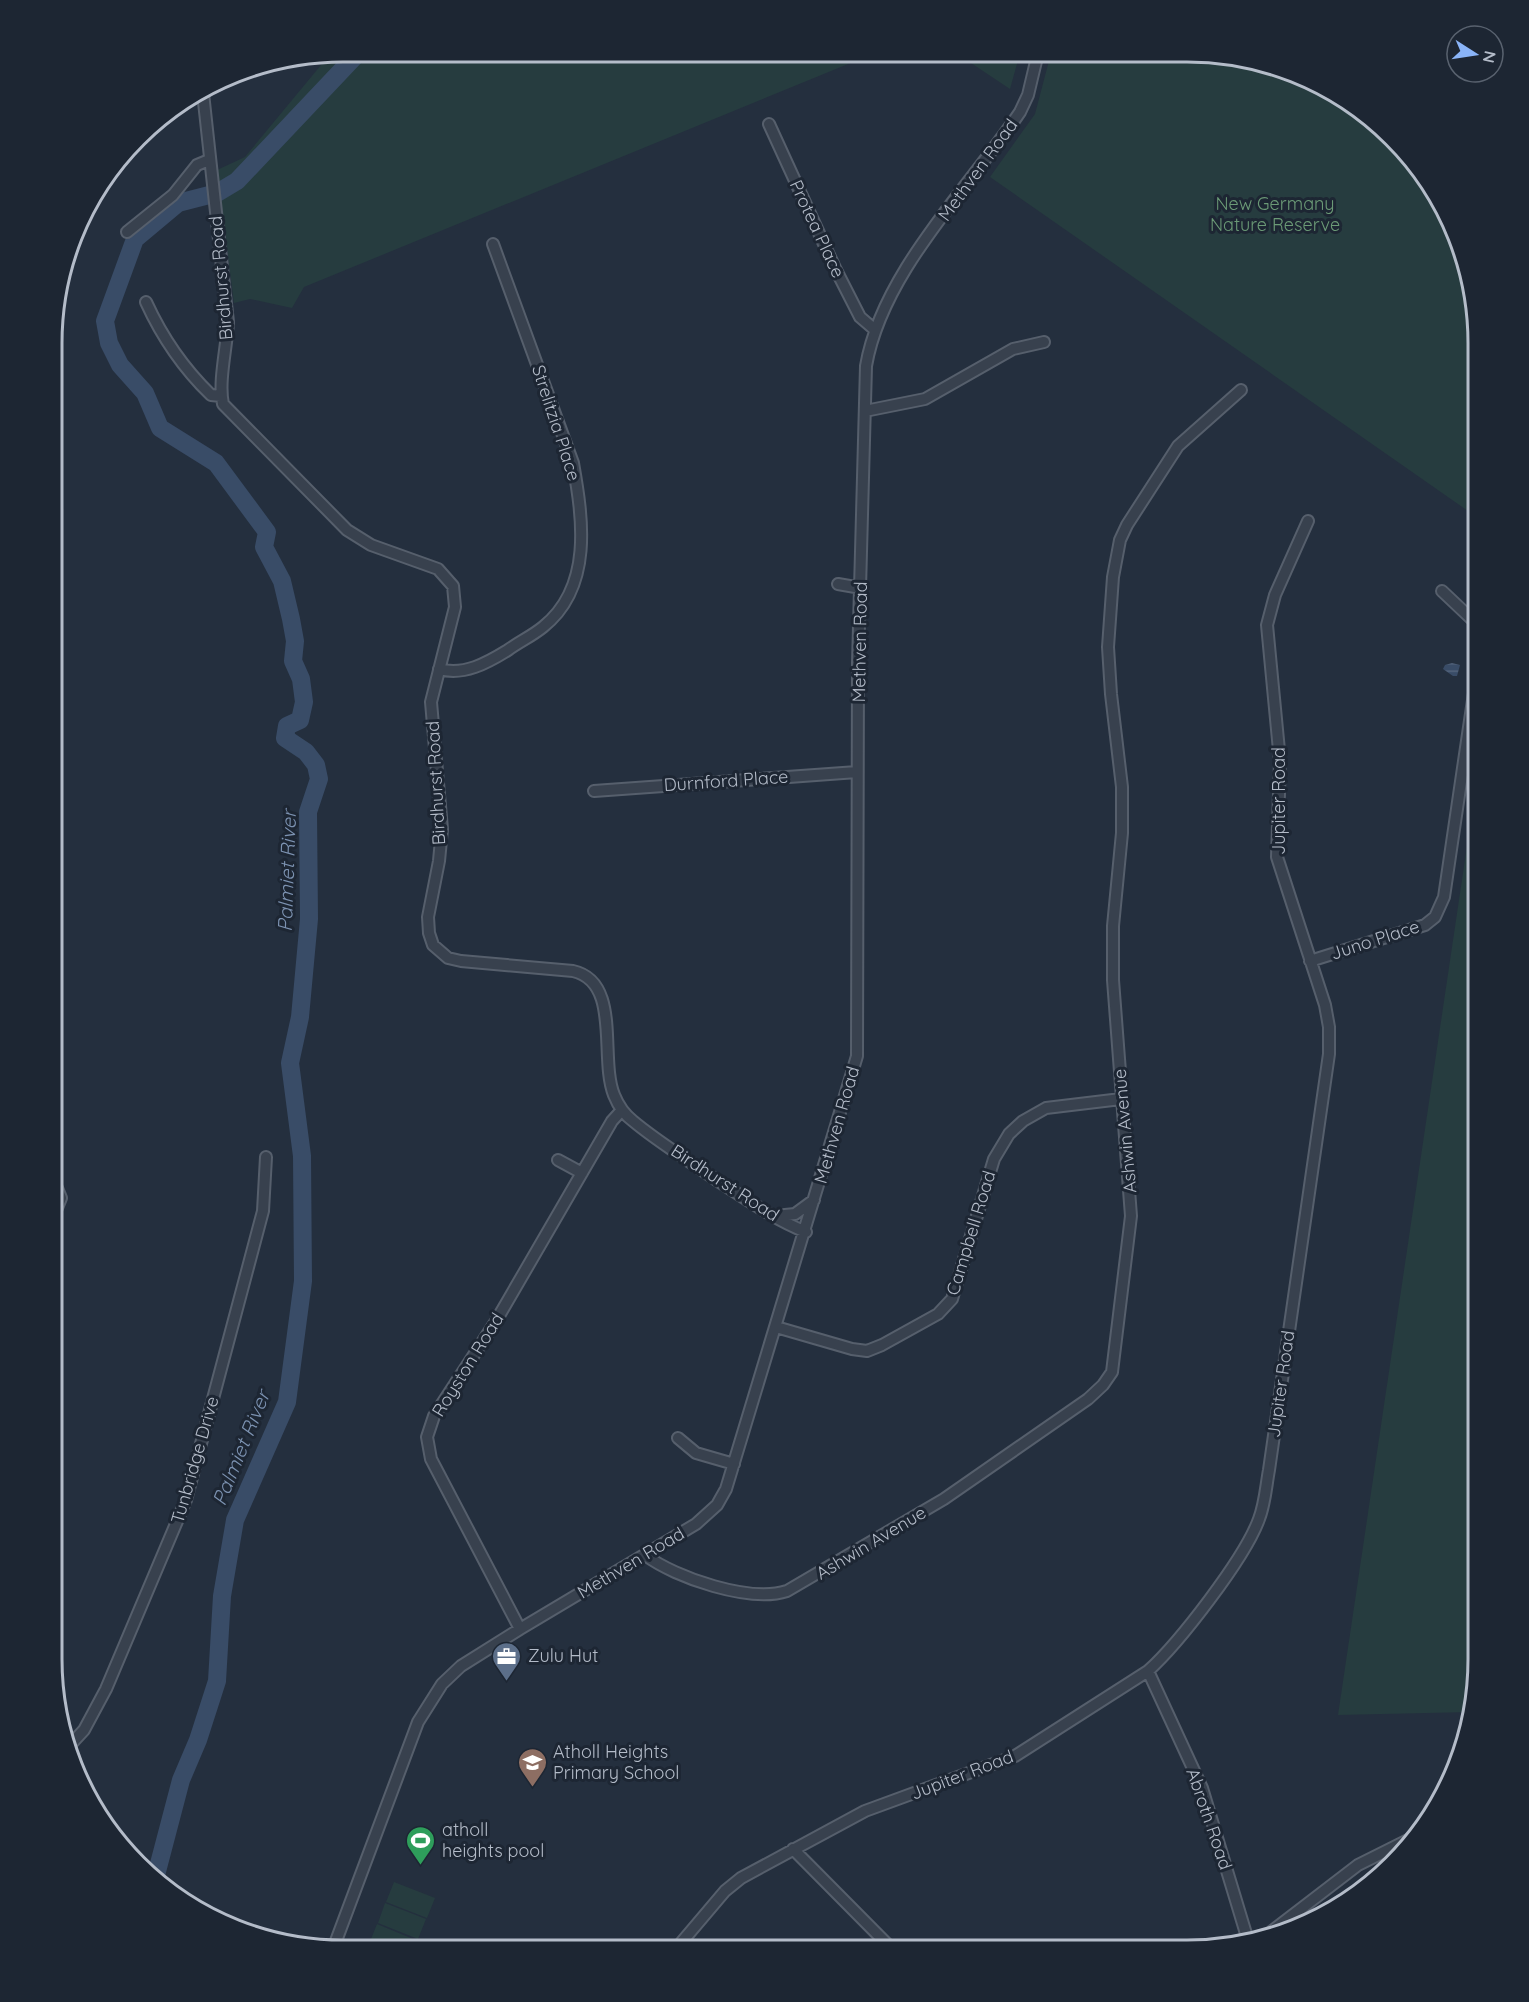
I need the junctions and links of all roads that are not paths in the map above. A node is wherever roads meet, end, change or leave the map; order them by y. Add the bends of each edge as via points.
1 (1036, 62) edge
2 (203, 99) edge
3 (769, 124) dead end
4 (210, 165) junction
5 (128, 232) dead end
6 (493, 244) dead end
7 (146, 302) dead end
8 (874, 329) junction
9 (1044, 342) dead end
10 (1241, 390) dead end
11 (221, 396) junction
12 (865, 411) junction
13 (1308, 521) dead end
14 (837, 584) dead end
15 (861, 588) junction
16 (1442, 591) dead end
17 (1468, 616) edge
18 (439, 669) junction
19 (1468, 734) edge
20 (857, 772) junction
21 (594, 791) dead end
22 (1310, 961) junction
23 (1121, 1099) junction
24 (622, 1110) junction
25 (266, 1157) dead end
26 (558, 1160) dead end
27 (582, 1173) junction
28 (815, 1199) junction
29 (772, 1216) junction
30 (806, 1232) junction
31 (776, 1327) junction
32 (678, 1438) dead end
33 (734, 1464) junction
34 (645, 1555) junction
35 (520, 1629) junction
36 (1148, 1671) junction
37 (74, 1741) edge
38 (793, 1849) junction
39 (1393, 1850) edge
40 (1280, 1925) edge
41 (1246, 1934) edge
42 (336, 1940) edge
43 (683, 1940) edge
44 (883, 1940) edge

1 - 8 street, Methven Road via 1020,112 904,273
2 - 4 street, Birdhurst Road
3 - 8 street, Protea Place via 860,317
4 - 5 street via 197,165 173,195
4 - 11 street, Birdhurst Road via 228,321
6 - 18 street, Strelitzia Place via 573,463 581,553 566,602 543,627 492,660 466,670
7 - 11 street, Birdhurst Road via 163,338 211,395
8 - 12 street, Methven Road via 866,366
9 - 12 street via 1013,350 925,399
10 - 23 street, Ashwin Avenue via 1178,446 1127,525 1113,577 1108,647 1122,787 1113,980
11 - 18 street, Birdhurst Road via 235,419 347,530 371,545 438,569 450,580 455,607
12 - 15 street, Methven Road
13 - 22 street, Jupiter Road via 1272,603 1267,625 1280,761 1277,857
14 - 15 street
15 - 20 street, Methven Road
16 - 17 street
18 - 24 street, Birdhurst Road via 431,702 442,829 428,917 433,945 448,958 461,961 573,971 594,981 604,1003 611,1087
19 - 22 street, Juno Place via 1440,909 1425,925
20 - 21 street, Durnford Place
20 - 28 street, Methven Road via 857,1056
22 - 36 street, Jupiter Road via 1325,1005 1329,1054 1263,1507 1242,1552 1170,1648
23 - 31 street, Campbell Road via 1047,1108 1009,1134 994,1160 952,1299 938,1314 867,1351
23 - 34 street, Ashwin Avenue via 1131,1216 1114,1360 1104,1385 944,1498 787,1592 751,1595 670,1571
24 - 27 street, Royston Road
24 - 29 street, Birdhurst Road
25 - 37 street, Tunbridge Drive via 263,1211 186,1500 106,1689
26 - 27 street
27 - 35 street, Royston Road via 496,1321 434,1416 428,1437 431,1459
28 - 29 street via 800,1212
28 - 30 street, Methven Road
29 - 30 street, Birdhurst Road
30 - 31 street, Methven Road
31 - 33 street, Methven Road
32 - 33 street via 696,1453
33 - 34 street, Methven Road via 723,1496 710,1512
34 - 35 street, Methven Road
35 - 42 street, Methven Road via 462,1666 442,1683 425,1707
36 - 38 street, Jupiter Road via 1016,1755 865,1811
36 - 41 street, Abroth Road via 1202,1788
38 - 43 street, Jupiter Road via 725,1890
38 - 44 street
39 - 40 street via 1358,1865

